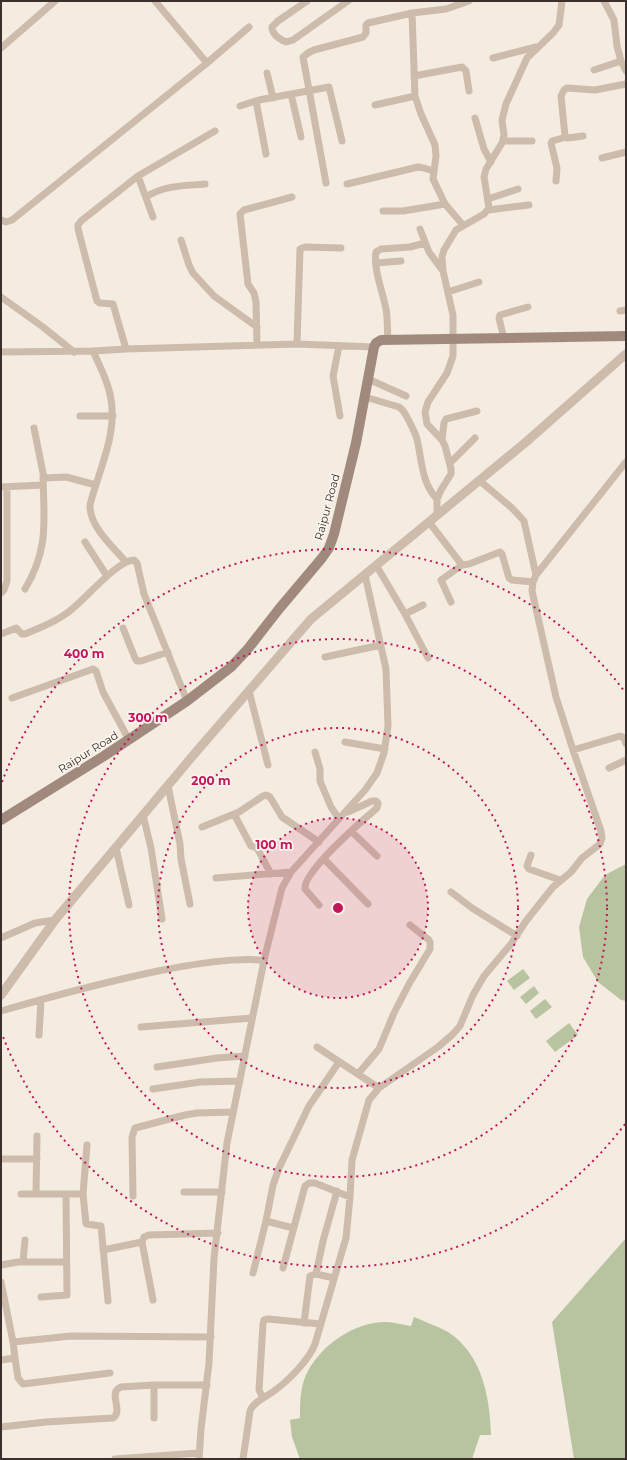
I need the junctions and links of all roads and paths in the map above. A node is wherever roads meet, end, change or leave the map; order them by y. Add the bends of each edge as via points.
1 (55, 1) edge
2 (155, 1) edge
3 (307, 1) edge
4 (348, 1) edge
5 (469, 1) edge
6 (562, 1) edge
7 (604, 1) edge
8 (459, 3) edge
9 (412, 13) junction
10 (250, 27) dead end
11 (537, 47) junction
12 (1, 48) edge
13 (493, 58) dead end
14 (621, 61) junction
15 (207, 63) junction
16 (594, 70) dead end
17 (626, 71) edge
18 (266, 73) dead end
19 (414, 76) junction
20 (626, 84) edge
21 (310, 91) junction
22 (469, 91) dead end
23 (290, 94) junction
24 (415, 96) junction
25 (274, 98) junction
26 (256, 101) junction
27 (376, 105) dead end
28 (240, 106) dead end
29 (475, 118) dead end
30 (215, 131) dead end
31 (583, 136) dead end
32 (301, 137) dead end
33 (566, 137) junction
34 (342, 141) dead end
35 (503, 141) junction
36 (532, 141) dead end
37 (626, 152) edge
38 (266, 154) dead end
39 (602, 158) dead end
40 (490, 162) junction
41 (433, 171) junction
42 (138, 176) junction
43 (556, 181) dead end
44 (326, 183) dead end
45 (205, 184) dead end
46 (347, 184) dead end
47 (518, 189) dead end
48 (146, 197) junction
49 (292, 197) dead end
50 (488, 200) junction
51 (445, 204) junction
52 (529, 205) dead end
53 (488, 210) junction
54 (383, 211) dead end
55 (153, 217) dead end
56 (1, 220) edge
57 (463, 225) junction
58 (420, 229) dead end
59 (181, 240) dead end
60 (425, 243) junction
61 (341, 248) dead end
62 (401, 261) dead end
63 (376, 263) junction
64 (443, 270) junction
65 (479, 282) dead end
66 (448, 292) junction
67 (1, 297) edge
68 (528, 307) dead end
69 (256, 327) junction
70 (626, 336) edge
71 (504, 339) junction
72 (388, 340) junction
73 (454, 340) junction
74 (297, 344) junction
75 (257, 345) junction
76 (339, 346) junction
77 (374, 347) junction
78 (126, 349) junction
79 (93, 351) junction
80 (1, 352) edge
81 (74, 352) junction
82 (626, 354) edge
83 (368, 379) junction
84 (406, 396) dead end
85 (365, 397) junction
86 (477, 411) dead end
87 (80, 416) dead end
88 (113, 416) junction
89 (340, 416) dead end
90 (34, 428) dead end
91 (475, 438) dead end
92 (442, 440) junction
93 (626, 462) edge
94 (450, 463) junction
95 (43, 477) junction
96 (480, 480) junction
97 (43, 485) junction
98 (96, 485) junction
99 (4, 487) edge
100 (437, 499) junction
101 (437, 515) junction
102 (429, 522) junction
103 (85, 542) dead end
104 (126, 562) junction
105 (376, 565) junction
106 (462, 565) junction
107 (364, 575) junction
108 (108, 576) junction
109 (534, 579) junction
110 (25, 589) dead end
111 (1, 593) edge
112 (451, 602) dead end
113 (423, 605) dead end
114 (405, 614) junction
115 (124, 628) dead end
116 (1, 634) edge
117 (381, 645) junction
118 (168, 652) junction
119 (325, 657) dead end
120 (428, 658) dead end
121 (249, 691) junction
122 (12, 698) dead end
123 (188, 701) junction
124 (130, 740) junction
125 (345, 742) dead end
126 (626, 744) edge
127 (385, 749) junction
128 (573, 750) junction
129 (315, 752) dead end
130 (626, 760) edge
131 (268, 765) dead end
132 (609, 768) dead end
133 (168, 786) junction
134 (344, 813) junction
135 (234, 814) junction
136 (143, 815) junction
137 (339, 819) junction
138 (1, 820) edge
139 (202, 827) dead end
140 (352, 831) junction
141 (319, 842) junction
142 (116, 848) junction
143 (531, 855) dead end
144 (377, 856) dead end
145 (324, 859) junction
146 (291, 872) junction
147 (271, 874) junction
148 (216, 878) dead end
149 (560, 880) junction
150 (450, 892) dead end
151 (190, 904) dead end
152 (368, 904) dead end
153 (129, 905) dead end
154 (319, 905) dead end
155 (162, 918) dead end
156 (54, 920) junction
157 (410, 925) dead end
158 (44, 933) junction
159 (517, 936) junction
160 (1, 938) edge
161 (264, 960) junction
162 (1, 985) edge
163 (1, 995) edge
164 (41, 1000) junction
165 (1, 1011) edge
166 (252, 1018) junction
167 (141, 1027) dead end
168 (39, 1035) dead end
169 (317, 1047) dead end
170 (245, 1056) junction
171 (339, 1062) junction
172 (157, 1067) dead end
173 (358, 1074) junction
174 (240, 1081) junction
175 (379, 1088) junction
176 (153, 1089) dead end
177 (233, 1112) junction
178 (37, 1136) dead end
179 (87, 1145) dead end
180 (1, 1159) edge
181 (37, 1159) junction
182 (337, 1191) junction
183 (184, 1192) dead end
184 (222, 1192) junction
185 (21, 1194) dead end
186 (36, 1194) junction
187 (83, 1194) junction
188 (66, 1195) junction
189 (133, 1196) dead end
190 (350, 1197) junction
191 (266, 1221) junction
192 (294, 1228) junction
193 (218, 1233) junction
194 (24, 1240) dead end
195 (142, 1242) junction
196 (103, 1250) junction
197 (23, 1262) junction
198 (66, 1262) junction
199 (1, 1265) edge
200 (283, 1268) dead end
201 (253, 1273) dead end
202 (316, 1274) junction
203 (334, 1278) junction
204 (1, 1282) edge
205 (41, 1297) dead end
206 (153, 1300) dead end
207 (108, 1301) dead end
208 (304, 1323) junction
209 (321, 1324) junction
210 (211, 1337) junction
211 (13, 1342) junction
212 (15, 1358) junction
213 (1, 1360) edge
214 (110, 1373) dead end
215 (154, 1385) junction
216 (207, 1385) junction
217 (263, 1398) junction
218 (154, 1418) dead end
219 (1, 1427) edge
220 (199, 1456) edge
221 (140, 1458) edge
222 (115, 1459) edge
223 (243, 1459) edge

1 - 12 street
2 - 15 street
3 - 4 street via 272,26 273,32 281,40 293,40
5 - 8 street
6 - 11 street via 559,25
7 - 14 street via 614,20 616,46
8 - 9 street via 446,9
9 - 19 street
9 - 21 street via 368,23 363,37 314,50 305,55 303,59
10 - 15 street
11 - 13 street
11 - 35 street via 527,58 506,104 502,120
14 - 16 street
14 - 17 street
15 - 56 street via 12,220
18 - 25 street
19 - 22 street via 462,67 466,69
19 - 24 street
20 - 33 street via 595,90 565,89 561,96
21 - 23 street
21 - 34 street via 330,88
21 - 44 street
23 - 25 street
23 - 32 street
24 - 27 street
24 - 41 street via 420,114 435,145
25 - 26 street
26 - 28 street
26 - 38 street
29 - 40 street
30 - 42 street
31 - 33 street
33 - 43 street via 551,143 557,168
35 - 36 street
35 - 40 street
37 - 39 street
40 - 50 street via 484,177
41 - 46 street via 418,168
41 - 51 street via 434,182
42 - 48 street
42 - 78 street via 81,221 78,227 97,301 113,304
45 - 48 street via 165,188
47 - 50 street
48 - 55 street
49 - 69 street via 244,210 240,214 248,284 256,302
50 - 53 street
51 - 54 street via 403,211
51 - 57 street
52 - 53 street
53 - 57 street
57 - 64 street via 454,232 444,250
58 - 60 street
59 - 69 street via 194,273 214,296
60 - 63 street via 380,249 376,252
60 - 64 street
61 - 74 street via 300,249
62 - 63 street
63 - 72 street via 386,310
64 - 66 street
65 - 66 street
66 - 73 street via 453,315
67 - 81 street
68 - 71 street via 500,315
69 - 75 street
70 - 71 main road
71 - 73 main road
72 - 73 main road
72 - 77 main road via 378,342
73 - 92 street via 451,365 428,402 425,412 427,424
74 - 75 street
74 - 76 street
75 - 78 street
76 - 77 street
76 - 89 street via 333,376
77 - 83 main road, Raipur Road
78 - 79 street
79 - 81 street
79 - 88 street via 110,392
80 - 81 street
82 - 96 street
83 - 84 street
83 - 85 main road, Raipur Road
85 - 100 street via 403,410 415,435 429,489
85 - 123 main road, Raipur Road via 347,482 329,548 239,659
86 - 92 street via 446,419
87 - 88 street
88 - 98 street via 108,446
90 - 95 street
91 - 94 street
92 - 94 street
93 - 109 street
94 - 100 street via 451,474
95 - 97 street
95 - 98 street via 66,477
96 - 101 street
96 - 109 street via 524,521
97 - 99 street
97 - 110 street via 45,525 41,555
98 - 104 street via 90,505 92,519
99 - 111 street via 7,581
100 - 101 street
101 - 102 street
102 - 105 street
102 - 106 street
103 - 108 street
104 - 108 street
104 - 118 street via 132,560 137,563 144,594
105 - 107 street
105 - 114 street
106 - 109 street via 500,552 509,578
106 - 112 street via 441,580
107 - 117 street
107 - 121 street via 311,619
108 - 116 street via 72,609 52,622 25,634 16,628
109 - 128 street via 532,592 556,697
113 - 114 street
114 - 120 street
115 - 118 street via 137,660
117 - 119 street
117 - 127 street via 388,684
118 - 123 street
121 - 131 street
121 - 133 street
122 - 124 street via 93,669
123 - 124 main road, Raipur Road
124 - 138 main road, Raipur Road
125 - 127 street
126 - 128 street via 620,736
127 - 134 street via 377,773
128 - 149 street via 602,838 598,847 582,858 571,872
129 - 137 street via 320,781
130 - 132 street
133 - 136 street
133 - 151 street
134 - 137 street
134 - 140 street via 372,801 376,800 378,803 377,808
135 - 139 street
135 - 141 street via 268,795 282,817
135 - 147 street via 251,846 257,849
136 - 142 street
136 - 155 street
137 - 141 street
140 - 144 street
140 - 145 street
141 - 146 street
142 - 153 street
142 - 156 street
143 - 149 street via 528,869
145 - 152 street
145 - 154 street via 312,872 304,887
146 - 147 street
146 - 161 street via 282,888
147 - 148 street
149 - 159 street via 532,913
150 - 159 street
156 - 158 street
156 - 160 street via 35,923
157 - 173 street via 429,940 430,949 397,1008 379,1049
158 - 162 street via 34,941
158 - 163 street
159 - 175 street via 481,981 460,1026 438,1047
161 - 164 street via 238,959 192,964
161 - 166 street
164 - 165 street
164 - 168 street
166 - 167 street
166 - 170 street
169 - 171 street
170 - 172 street
170 - 174 street
171 - 173 street
171 - 191 street via 309,1106 282,1162 272,1185
173 - 175 street
174 - 176 street via 200,1082
174 - 177 street
175 - 190 street via 372,1094 366,1106 352,1160
177 - 184 street
177 - 189 street via 185,1114 134,1128
178 - 181 street
179 - 187 street
180 - 181 street
181 - 186 street
182 - 190 street
182 - 192 street via 316,1183 305,1186
182 - 202 street
183 - 184 street
184 - 193 street
185 - 186 street
186 - 188 street
187 - 188 street
187 - 196 street via 86,1224 101,1226
188 - 198 street
190 - 203 street via 346,1238
191 - 192 street
191 - 201 street
192 - 200 street
193 - 195 street via 149,1235
193 - 210 street via 212,1287
194 - 197 street
195 - 196 street
195 - 206 street
196 - 207 street
197 - 198 street
197 - 199 street
198 - 205 street via 67,1295
202 - 203 street
202 - 208 street via 309,1278
203 - 209 street
204 - 211 street
208 - 209 street
208 - 217 street via 268,1319 263,1322 259,1390
209 - 217 street via 313,1348 303,1363 280,1386
210 - 211 street via 71,1336
210 - 216 street
211 - 212 street
212 - 213 street
212 - 214 street via 18,1378 23,1384
215 - 216 street
215 - 218 street
215 - 219 street via 117,1388 117,1412 113,1418
216 - 220 street
217 - 223 street via 250,1409
220 - 221 street
221 - 222 street

